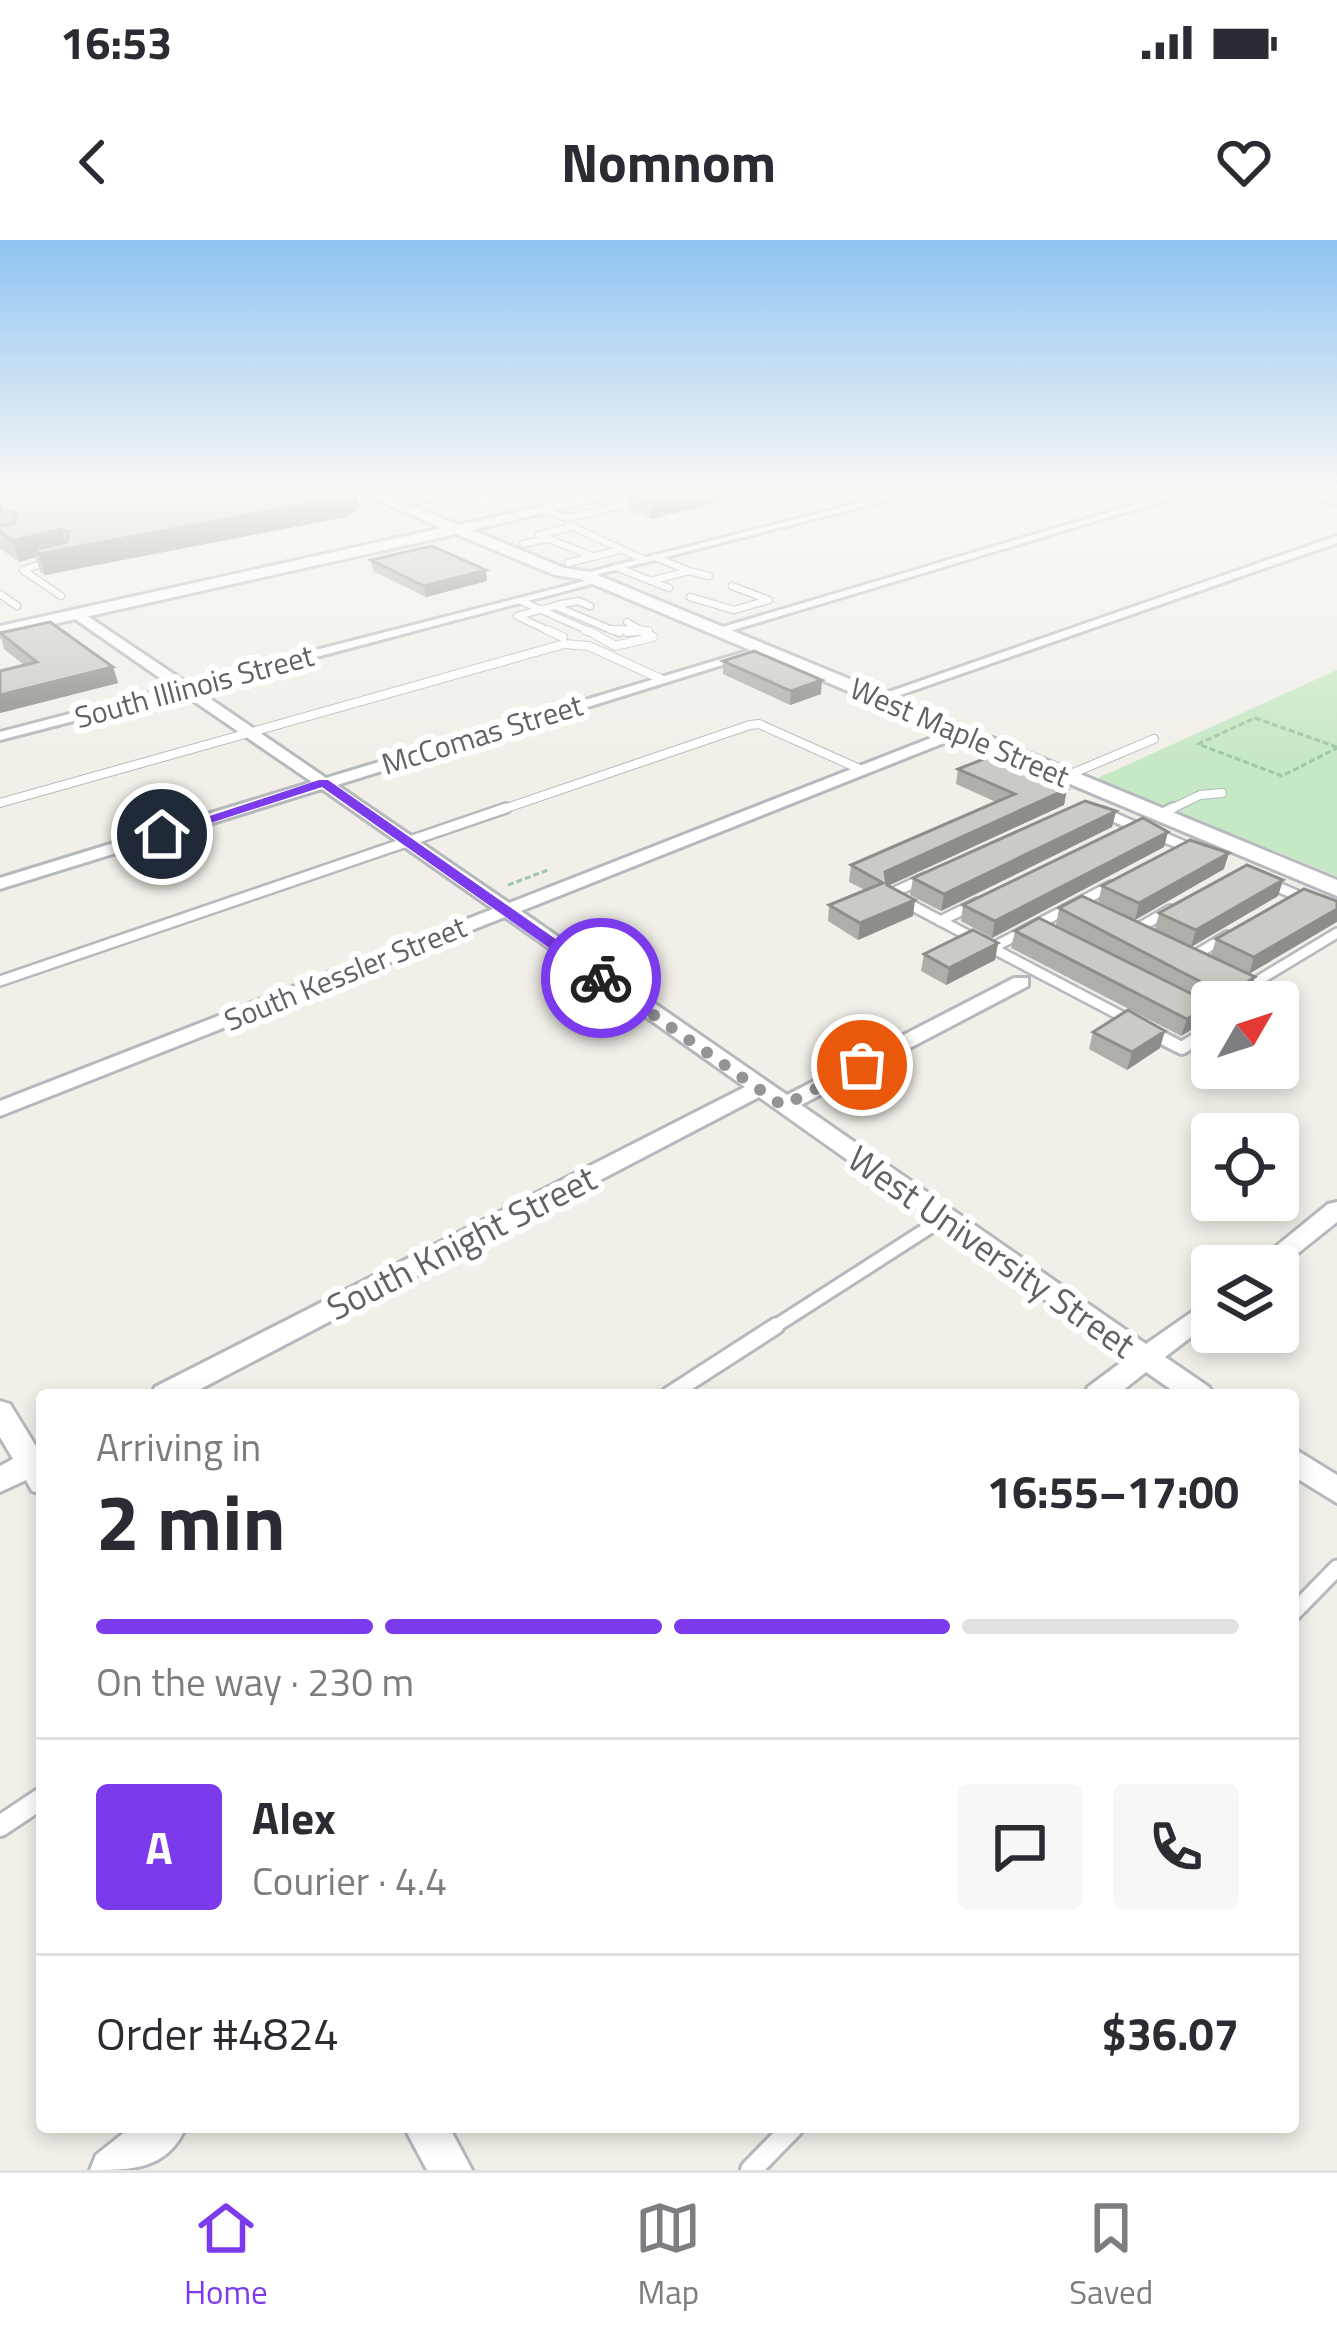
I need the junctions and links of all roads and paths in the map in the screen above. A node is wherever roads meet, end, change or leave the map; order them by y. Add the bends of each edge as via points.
1 (39, 581) edge
2 (223, 581) edge
3 (561, 581) edge
4 (610, 581) edge
5 (650, 581) edge
6 (883, 581) edge
7 (1213, 581) edge
8 (732, 586) dead end
9 (669, 588) dead end
10 (0, 594) edge
11 (61, 596) dead end
12 (690, 597) dead end
13 (769, 600) junction
14 (521, 601) junction
15 (704, 603) junction
16 (16, 606) dead end
17 (555, 606) junction
18 (590, 606) dead end
19 (791, 608) junction
20 (542, 609) junction
21 (734, 610) junction
22 (671, 612) junction
23 (76, 614) junction
24 (754, 619) junction
25 (627, 622) dead end
26 (0, 631) edge
27 (648, 631) junction
28 (715, 631) junction
29 (562, 637) dead end
30 (759, 649) junction
31 (662, 679) junction
32 (184, 688) junction
33 (878, 698) junction
34 (248, 732) junction
35 (959, 732) junction
36 (0, 736) edge
37 (1154, 740) dead end
38 (1337, 748) edge
39 (862, 770) junction
40 (1270, 771) junction
41 (1066, 776) junction
42 (1269, 779) dead end
43 (324, 783) junction
44 (1222, 793) dead end
45 (0, 803) edge
46 (1085, 805) edge
47 (1156, 824) junction
48 (1115, 836) edge
49 (410, 842) junction
50 (1206, 844) junction
51 (1181, 849) junction
52 (933, 874) edge
53 (1260, 879) edge
54 (1118, 883) edge
55 (0, 884) edge
56 (1337, 889) edge
57 (998, 892) edge
58 (1298, 895) junction
59 (1188, 900) edge
60 (1079, 903) junction
61 (1280, 905) edge
62 (505, 910) junction
63 (1097, 912) edge
64 (1337, 912) edge
65 (940, 921) junction
66 (1116, 921) edge
67 (1036, 925) junction
68 (1245, 926) edge
69 (1135, 930) junction
70 (1337, 933) edge
71 (1055, 935) edge
72 (1154, 939) edge
73 (1173, 948) edge
74 (992, 949) junction
75 (1192, 957) junction
76 (1211, 966) edge
77 (1231, 976) edge
78 (0, 981) edge
79 (1242, 981) edge
80 (1258, 981) edge
81 (1021, 982) dead end
82 (1191, 1042) edge
83 (758, 1089) junction
84 (783, 1106) junction
85 (0, 1109) edge
86 (1337, 1210) edge
87 (944, 1218) junction
88 (1292, 1245) edge
89 (1191, 1323) edge
90 (1146, 1358) junction
91 (177, 1389) edge
92 (678, 1389) edge
93 (1106, 1389) edge
94 (1190, 1389) edge
95 (0, 1412) edge
96 (1299, 1464) edge
97 (36, 1465) edge
98 (36, 1469) edge
99 (0, 1480) edge
100 (1337, 1491) edge
101 (1337, 1568) edge
102 (1299, 1607) edge
103 (36, 1802) edge
104 (0, 1826) edge
105 (157, 2133) edge
106 (429, 2133) edge
107 (787, 2133) edge
108 (111, 2170) edge
109 (451, 2170) edge
110 (751, 2170) edge

1 - 11 lane
2 - 23 street
3 - 14 street, South Illinois Street
4 - 22 street, West Maple Street
5 - 9 lane
6 - 19 street
7 - 33 street
8 - 13 lane
10 - 16 lane
12 - 15 lane
13 - 19 lane
13 - 21 lane
14 - 20 lane
14 - 32 street, South Illinois Street
15 - 21 lane
15 - 22 lane
17 - 18 lane
17 - 20 lane
17 - 27 lane via 620,633
19 - 24 street
20 - 27 lane via 626,645 653,637
20 - 29 lane via 517,616
21 - 24 lane
22 - 28 street, West Maple Street
23 - 26 street
23 - 32 street, West University Street
24 - 28 street
25 - 27 lane
28 - 30 street, West Maple Street
30 - 31 street, McComas Street
30 - 33 street, West Maple Street
31 - 34 lane via 589,646 564,644
31 - 43 street, McComas Street
32 - 34 street, West University Street
32 - 36 street, South Illinois Street
33 - 35 street, West Maple Street
34 - 43 street, West University Street
34 - 45 lane
35 - 39 street, South Kessler Street
35 - 41 street, West Maple Street
37 - 41 lane
38 - 40 path via 1282,776
38 - 40 path via 1255,718 1198,744
39 - 49 lane via 756,724
39 - 62 street, South Kessler Street
40 - 42 path
41 - 47 street, West Maple Street
43 - 49 street, West University Street
43 - 55 street, McComas Street
44 - 47 lane via 1200,795
46 - 48 lane via 1134,826
47 - 50 street, West Maple Street
47 - 51 lane
49 - 62 street, West University Street
49 - 78 lane
50 - 51 lane
50 - 51 lane
50 - 56 street, West Maple Street
52 - 65 lane via 890,894
53 - 58 lane
54 - 60 lane
57 - 65 lane
58 - 61 lane
58 - 64 lane
59 - 69 lane
60 - 63 lane
60 - 67 lane
62 - 83 street, West University Street
62 - 85 street, South Kessler Street
65 - 74 lane
66 - 69 lane
67 - 71 lane
67 - 74 lane
68 - 75 lane
69 - 72 lane
70 - 80 lane
73 - 75 lane
74 - 82 lane via 1182,1048
75 - 76 lane
77 - 79 lane
81 - 84 street
83 - 84 street, West University Street
83 - 91 street, South Knight Street
84 - 87 street, West University Street
86 - 88 street
87 - 90 street, West University Street
87 - 92 lane
89 - 90 street
90 - 93 street
90 - 94 street, West University Street
95 - 97 street
96 - 100 street
98 - 99 street
101 - 102 lane
103 - 104 lane
105 - 108 street
106 - 109 street
107 - 110 lane

